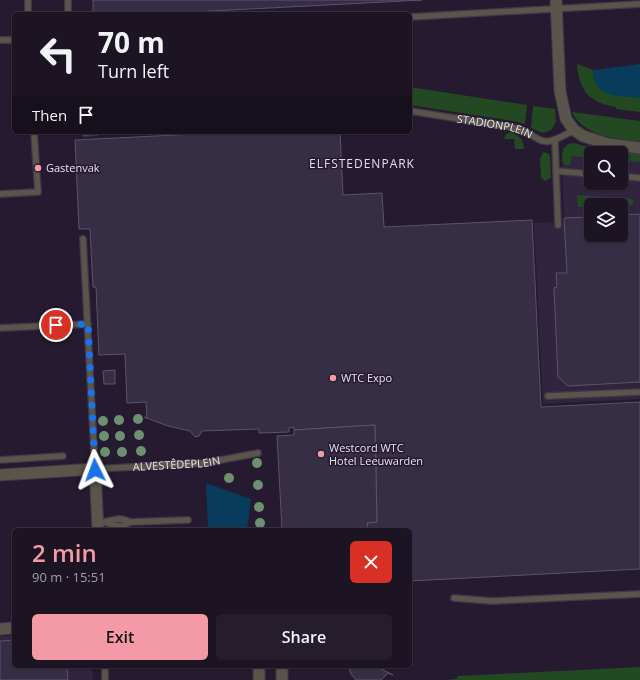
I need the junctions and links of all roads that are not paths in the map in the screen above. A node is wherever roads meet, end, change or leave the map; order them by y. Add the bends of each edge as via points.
1 (28, 0) edge
2 (68, 0) edge
3 (640, 4) edge
4 (556, 5) edge
5 (28, 12) edge
6 (68, 12) edge
7 (412, 17) edge
8 (0, 40) edge
9 (12, 40) edge
10 (412, 111) edge
11 (574, 130) junction
12 (34, 134) edge
13 (555, 141) junction
14 (640, 148) edge
15 (556, 171) junction
16 (584, 173) edge
17 (628, 177) edge
18 (640, 178) edge
19 (0, 194) edge
20 (558, 225) dead end
21 (83, 239) dead end
22 (88, 324) junction
23 (0, 328) edge
24 (640, 392) edge
25 (548, 396) dead end
26 (258, 453) dead end
27 (63, 456) dead end
28 (0, 460) edge
29 (95, 470) junction
30 (0, 475) edge
31 (188, 520) dead end
32 (101, 525) edge
33 (640, 594) edge
34 (454, 598) dead end
35 (12, 628) edge
36 (0, 629) edge
37 (105, 668) edge
38 (258, 668) edge
39 (282, 668) edge
40 (105, 680) edge
41 (259, 680) edge
42 (282, 680) edge

1 - 5 lane
2 - 6 lane
3 - 4 lane
4 - 7 lane
4 - 11 street via 561,99 566,119
8 - 9 lane
10 - 13 lane, STADIONPLEIN via 511,127 526,132 539,141
11 - 13 lane
11 - 14 street via 595,141
12 - 19 lane via 38,192
13 - 15 lane
15 - 16 lane
15 - 20 lane
17 - 18 lane
21 - 22 lane
22 - 23 lane
22 - 29 lane
24 - 25 lane
26 - 29 lane, ALVESTÊDEPLEIN via 204,463
27 - 28 lane
29 - 30 street, ALVESTÊDEPLEIN
29 - 32 street
31 - 32 lane via 130,522 124,518 115,518
33 - 34 lane via 492,601
35 - 36 street
37 - 40 lane
38 - 41 street
39 - 42 street

